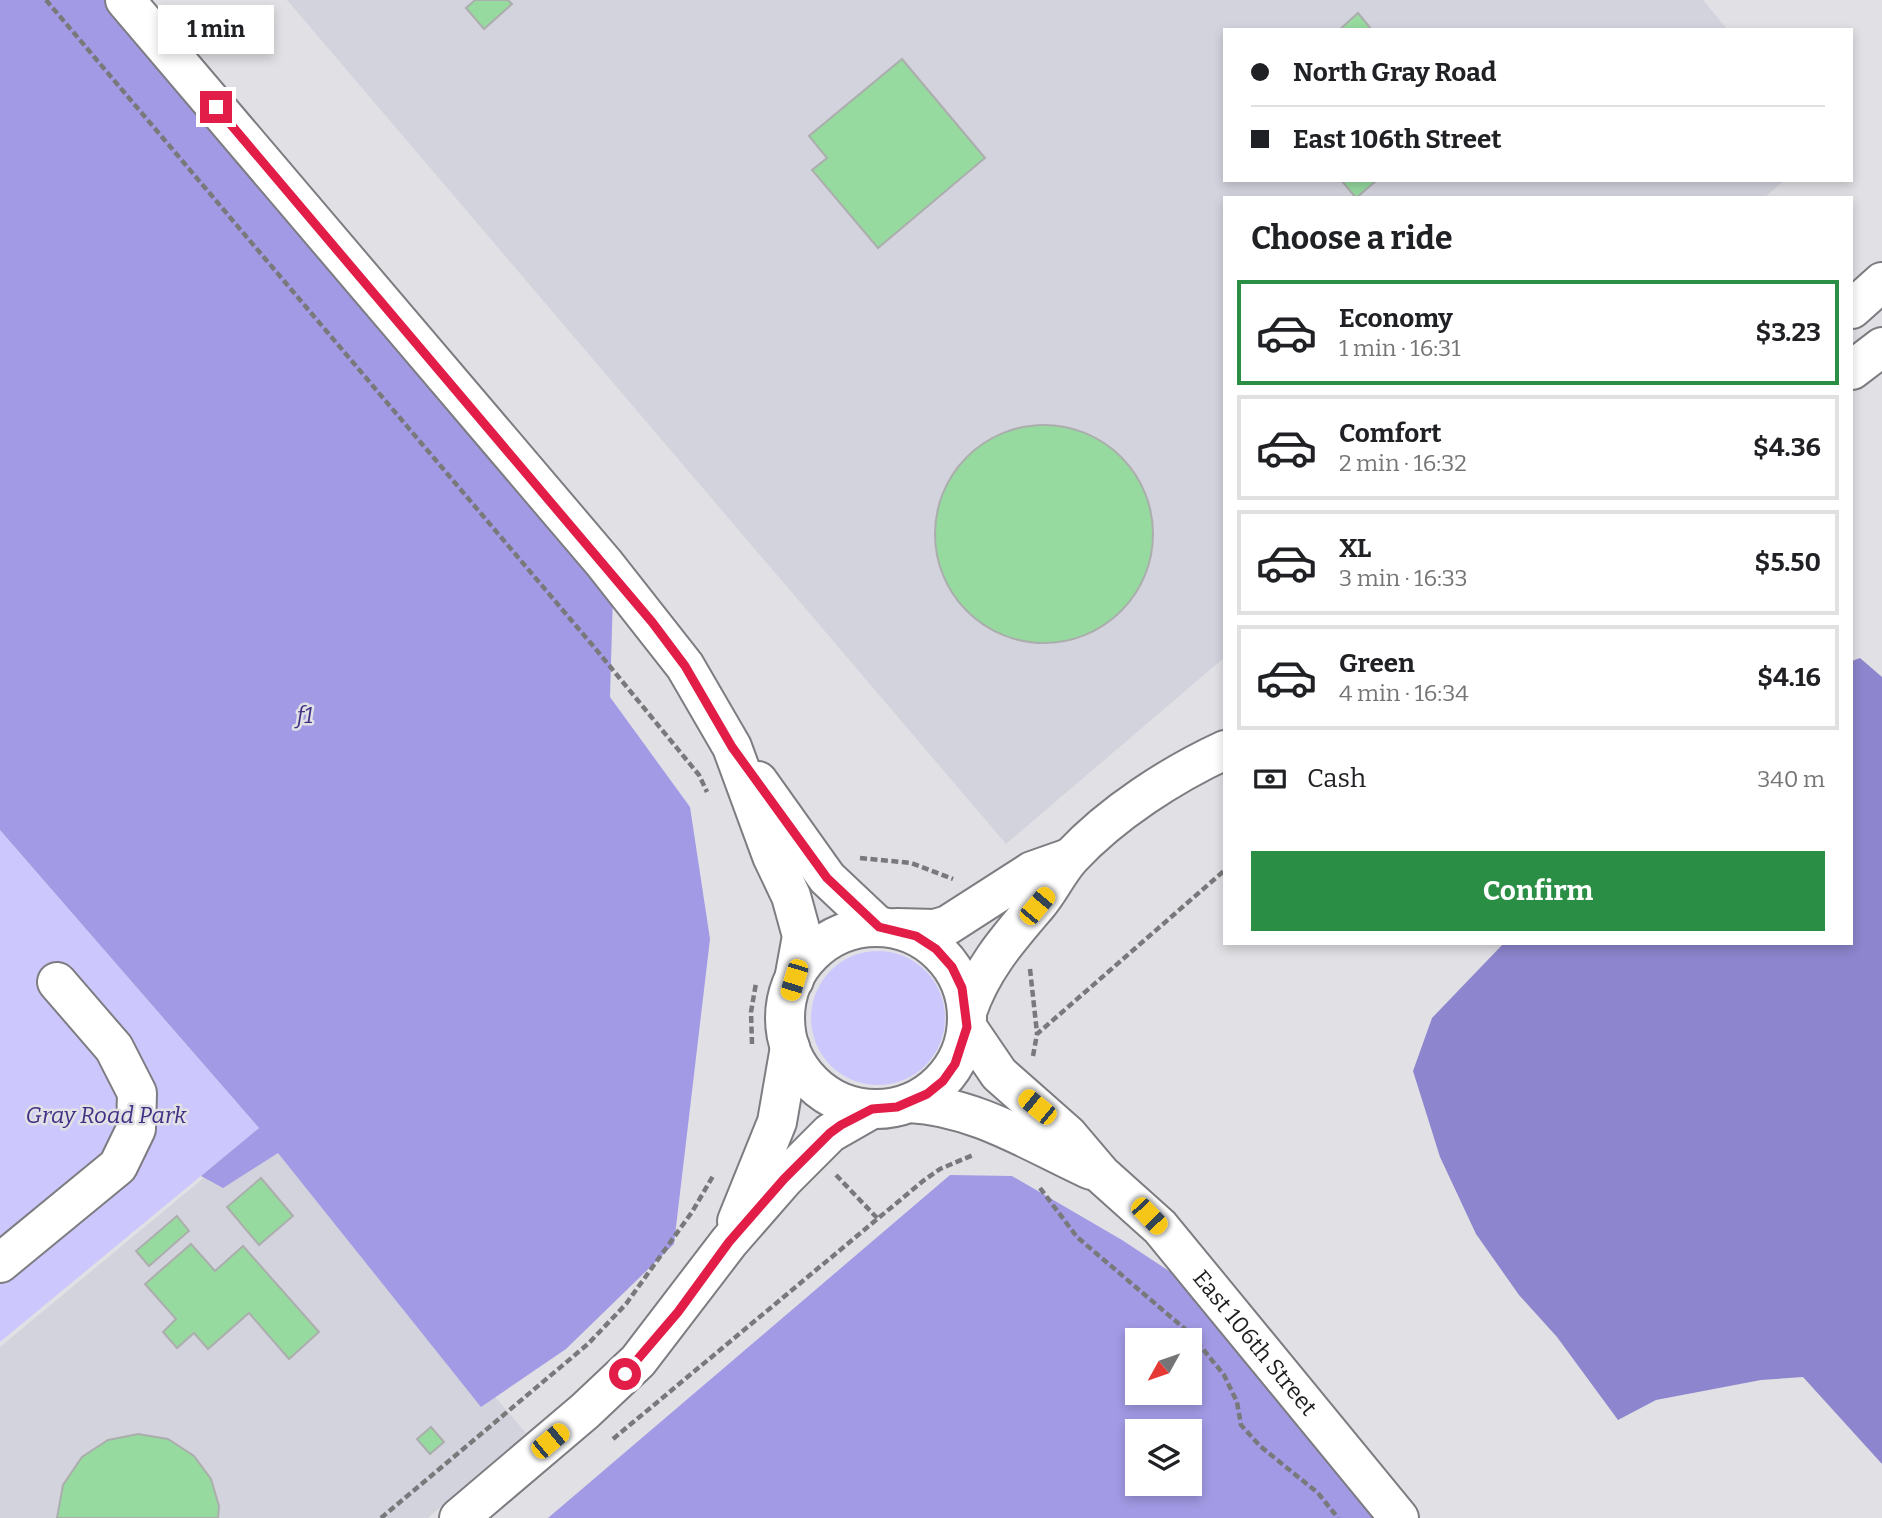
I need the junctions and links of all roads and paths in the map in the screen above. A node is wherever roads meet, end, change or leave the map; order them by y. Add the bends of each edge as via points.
1 (46, 0) edge
2 (125, 0) edge
3 (1882, 282) edge
4 (1853, 308) edge
5 (1882, 346) edge
6 (1853, 369) edge
7 (732, 747) junction
8 (1223, 751) edge
9 (710, 800) dead end
10 (850, 859) dead end
11 (1069, 859) junction
12 (1223, 872) edge
13 (959, 882) dead end
14 (886, 928) junction
15 (1029, 964) dead end
16 (776, 977) junction
17 (57, 982) dead end
18 (967, 1019) junction
19 (1037, 1034) junction
20 (790, 1047) junction
21 (752, 1055) dead end
22 (1032, 1058) dead end
23 (909, 1103) junction
24 (872, 1109) junction
25 (979, 1144) dead end
26 (720, 1164) dead end
27 (828, 1168) dead end
28 (1102, 1175) junction
29 (1035, 1184) dead end
30 (879, 1220) junction
31 (729, 1242) junction
32 (0, 1263) edge
33 (603, 1447) dead end
34 (381, 1518) edge
35 (459, 1518) edge
36 (1338, 1518) edge
37 (1398, 1518) edge

1 - 9 path via 594,647 699,775
2 - 7 street via 625,588 685,666
3 - 4 street
5 - 6 street
7 - 14 street via 827,878
7 - 16 street via 797,916 801,947
8 - 11 street via 1121,813
10 - 13 path via 921,865
11 - 14 street via 1032,871 948,925
11 - 18 street via 987,965
12 - 19 path
14 - 16 street via 849,931
14 - 18 street via 916,936 936,949 962,988
15 - 19 path
16 - 20 street via 787,1002
16 - 21 path via 751,1013
17 - 32 street via 114,1048 137,1093 136,1129 118,1166
18 - 23 street via 955,1064 943,1081
18 - 28 street, East 106th Street via 993,1067 1068,1135
19 - 22 path
20 - 24 street via 803,1071 822,1090 846,1104
20 - 31 street via 777,1122
23 - 24 street
23 - 28 street, East 106th Street via 942,1106 990,1121
24 - 31 street via 830,1133
25 - 30 path via 974,1155 940,1169
26 - 34 path via 692,1212 626,1304 588,1344
27 - 30 path
28 - 37 street, East 106th Street via 1160,1227
29 - 36 path via 1051,1198 1077,1237 1202,1348 1224,1375 1237,1402 1241,1425 1318,1493
30 - 33 path
31 - 35 street via 638,1361

